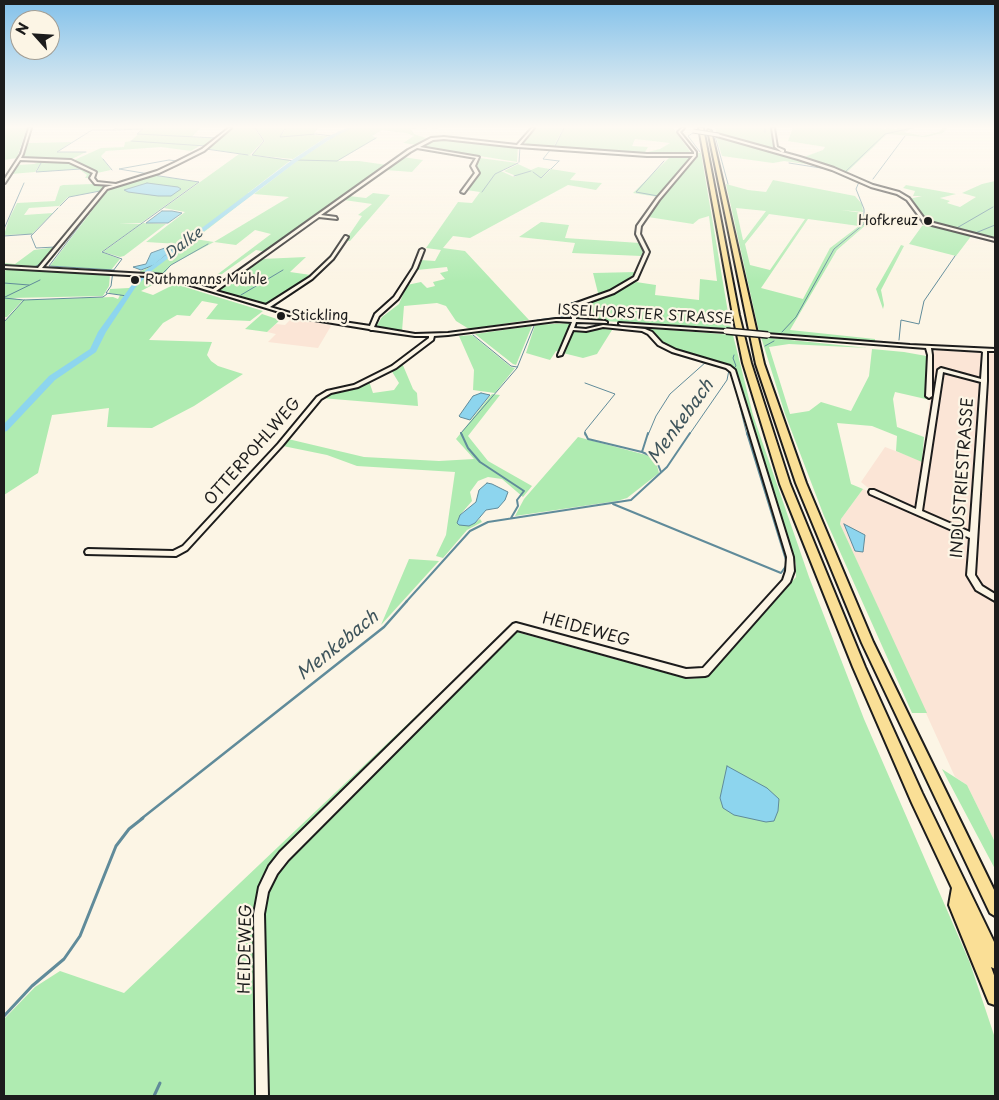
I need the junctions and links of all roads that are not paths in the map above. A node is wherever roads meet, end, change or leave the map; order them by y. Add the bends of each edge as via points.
1 (93, 179) edge
2 (132, 179) edge
3 (371, 179) edge
4 (472, 179) edge
5 (675, 179) edge
6 (708, 179) edge
7 (719, 179) edge
8 (856, 179) edge
9 (115, 184) junction
10 (463, 192) dead end
11 (319, 216) junction
12 (336, 218) dead end
13 (346, 237) dead end
14 (995, 240) edge
15 (422, 250) dead end
16 (4, 268) edge
17 (40, 268) junction
18 (213, 291) junction
19 (266, 307) junction
20 (574, 320) junction
21 (371, 329) junction
22 (572, 329) junction
23 (432, 335) junction
24 (928, 347) junction
25 (982, 349) junction
26 (995, 350) edge
27 (560, 355) dead end
28 (984, 381) junction
29 (928, 396) dead end
30 (872, 492) dead end
31 (919, 512) junction
32 (973, 536) junction
33 (88, 552) dead end
34 (995, 598) edge
35 (960, 888) junction
36 (995, 908) edge
37 (995, 961) edge
38 (995, 997) edge
39 (262, 1096) edge

1 - 9 street via 96,183
2 - 9 street
3 - 11 street
4 - 10 street
5 - 20 street via 639,226 638,234 647,252 636,278 612,292 576,304 572,308
6 - 35 highway via 741,338 776,457 860,667
7 - 36 highway via 760,364 801,483 868,643
8 - 14 street via 900,194 927,223
9 - 17 street via 106,188
11 - 12 street
11 - 18 street
13 - 19 street via 332,258 311,278
15 - 21 street via 396,298 377,315
16 - 17 street, ISSELHORSTER STRASSE
17 - 18 street, ISSELHORSTER STRASSE via 152,274
18 - 19 street, ISSELHORSTER STRASSE
19 - 21 street, ISSELHORSTER STRASSE via 306,318
20 - 22 street
20 - 23 street, ISSELHORSTER STRASSE
20 - 24 street, ISSELHORSTER STRASSE, bridge
21 - 23 street, ISSELHORSTER STRASSE
22 - 27 street
22 - 39 street, HEIDEWEG via 603,326 643,330 674,351 731,369 790,557 786,582 705,672 686,673 516,626 273,870 263,891 259,914
23 - 33 street, OTTERPOHLWEG via 394,367 356,386 329,392 319,398 185,548 174,554
24 - 25 street, ISSELHORSTER STRASSE
24 - 29 street
25 - 26 street, ISSELHORSTER STRASSE
25 - 28 street, INDUSTRIESTRASSE via 985,352
28 - 31 street via 941,370
28 - 32 street, INDUSTRIESTRASSE
30 - 31 street
31 - 32 street
32 - 34 street, INDUSTRIESTRASSE via 973,580
35 - 37 highway
35 - 38 highway via 957,905

